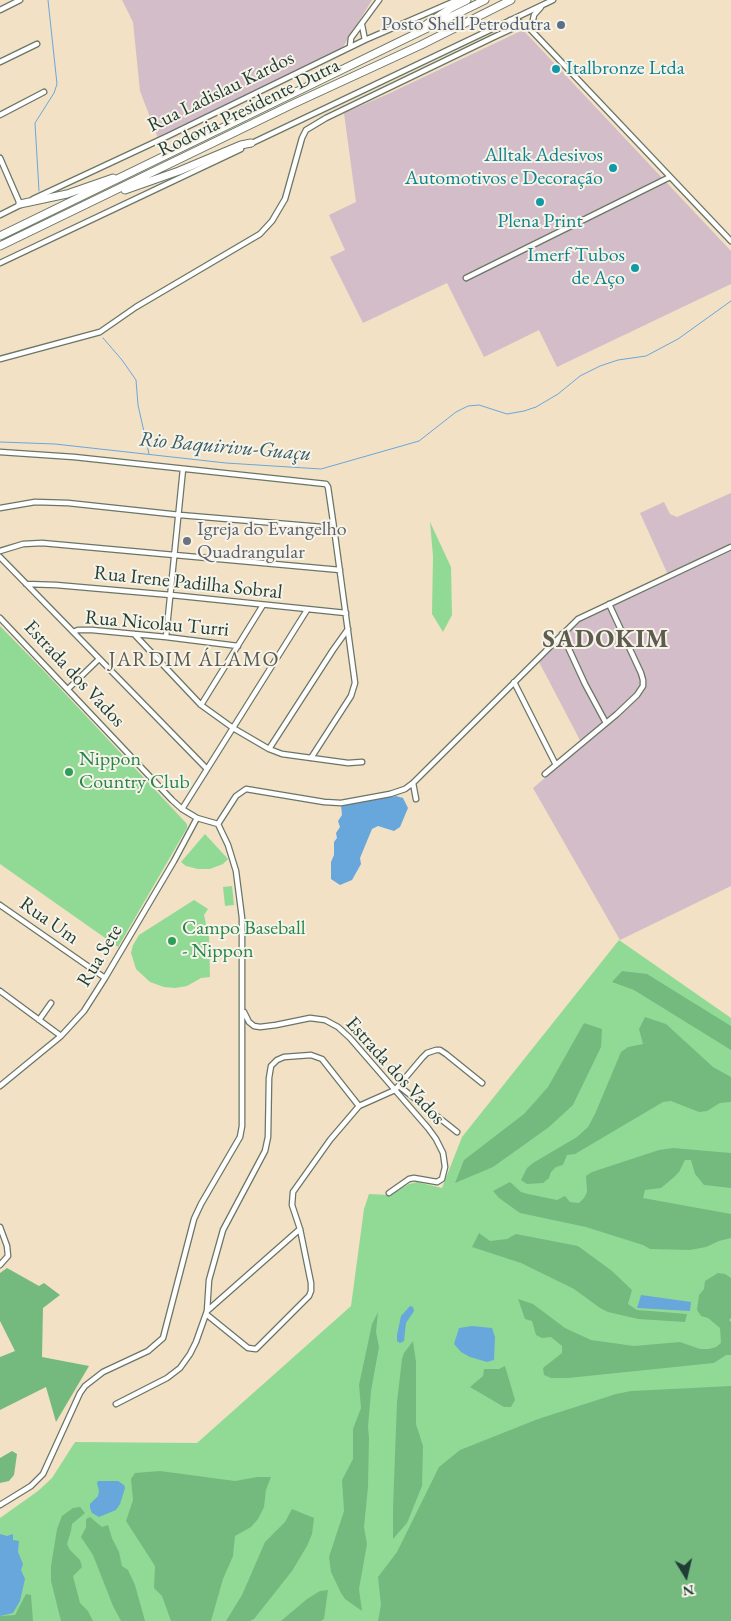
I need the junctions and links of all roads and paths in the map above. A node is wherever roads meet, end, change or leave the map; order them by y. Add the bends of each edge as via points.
1 (20, 0) edge
2 (379, 0) edge
3 (468, 0) edge
4 (485, 0) edge
5 (511, 0) edge
6 (553, 0) edge
7 (454, 1) edge
8 (542, 6) junction
9 (0, 10) edge
10 (441, 14) junction
11 (510, 20) junction
12 (362, 25) junction
13 (524, 25) junction
14 (531, 30) junction
15 (409, 37) junction
16 (365, 40) junction
17 (37, 44) dead end
18 (350, 47) junction
19 (0, 62) edge
20 (44, 92) dead end
21 (0, 114) edge
22 (251, 144) junction
23 (0, 158) edge
24 (135, 171) junction
25 (670, 177) junction
26 (108, 194) junction
27 (20, 204) junction
28 (0, 215) edge
29 (0, 236) edge
30 (731, 241) edge
31 (0, 246) edge
32 (0, 262) edge
33 (466, 278) dead end
34 (0, 359) edge
35 (0, 452) edge
36 (183, 469) junction
37 (0, 508) edge
38 (180, 515) junction
39 (334, 528) junction
40 (731, 547) edge
41 (0, 551) edge
42 (175, 555) junction
43 (0, 557) edge
44 (340, 570) junction
45 (26, 584) junction
46 (171, 595) junction
47 (610, 604) junction
48 (264, 605) junction
49 (308, 610) junction
50 (346, 613) junction
51 (0, 618) edge
52 (348, 629) junction
53 (73, 632) junction
54 (134, 634) junction
55 (562, 634) junction
56 (166, 637) junction
57 (238, 646) junction
58 (99, 659) junction
59 (514, 682) junction
60 (68, 689) junction
61 (201, 705) junction
62 (606, 723) junction
63 (233, 728) junction
64 (269, 749) junction
65 (311, 758) junction
66 (362, 762) dead end
67 (556, 765) junction
68 (207, 769) junction
69 (545, 774) dead end
70 (413, 783) junction
71 (416, 799) dead end
72 (182, 809) junction
73 (197, 818) junction
74 (218, 824) junction
75 (0, 905) edge
76 (105, 978) junction
77 (0, 992) edge
78 (51, 1003) dead end
79 (243, 1008) junction
80 (39, 1020) junction
81 (61, 1036) junction
82 (482, 1083) dead end
83 (0, 1086) edge
84 (397, 1088) junction
85 (359, 1106) junction
86 (457, 1132) dead end
87 (389, 1193) dead end
88 (0, 1227) edge
89 (300, 1229) junction
90 (0, 1265) edge
91 (206, 1312) junction
92 (116, 1404) dead end
93 (0, 1505) edge

1 - 9 street
2 - 12 street
3 - 10 highway
4 - 15 highway, Rodovia Presidente Dutra
5 - 26 highway, Rodovia Presidente Dutra
6 - 8 street
7 - 10 highway
7 - 16 street, Rua Ladislau Kardos
8 - 11 street
8 - 14 street via 534,15
10 - 15 highway
11 - 13 street
11 - 22 street
12 - 16 street
12 - 18 street via 352,38
13 - 14 street
13 - 34 street via 306,130 284,199 272,221 260,234 136,307 100,332
14 - 25 street
15 - 24 highway, Rodovia Presidente Dutra
16 - 18 street, Rua Ladislau Kardos
17 - 19 street
18 - 27 street, Rua Ladislau Kardos
20 - 21 street
22 - 26 highway
22 - 32 street
23 - 27 street
24 - 27 highway via 67,194
24 - 29 highway, Rodovia Presidente Dutra
25 - 30 street
25 - 33 street
26 - 31 highway, Rodovia Presidente Dutra
27 - 28 street, Rua Ladislau Kardos
35 - 36 street
36 - 38 street
36 - 39 street via 324,483 328,488
37 - 38 street via 36,502 68,503
38 - 39 street
38 - 42 street
39 - 44 street
40 - 47 street
41 - 42 street via 34,543
42 - 44 street
42 - 46 street
43 - 45 street
44 - 50 street
45 - 46 street, Rua Irene Padilha Sobral
45 - 53 street
46 - 48 street, Rua Irene Padilha Sobral
46 - 56 street
47 - 55 street via 578,619
47 - 62 street via 644,682 637,695
48 - 49 street, Rua Irene Padilha Sobral
48 - 57 street
49 - 50 street, Rua Irene Padilha Sobral
49 - 63 street
50 - 52 street
51 - 60 street, Estrada dos Vados
52 - 64 street
52 - 65 street via 354,689
53 - 54 street, Rua Nicolau Turri
53 - 58 street
54 - 56 street, Rua Nicolau Turri
54 - 61 street
55 - 59 street
55 - 62 street
56 - 57 street, Rua Nicolau Turri
57 - 61 street
58 - 60 street
58 - 68 street
59 - 67 street
59 - 70 street
60 - 72 street, Estrada dos Vados
61 - 63 street
62 - 67 street
63 - 64 street
63 - 68 street
64 - 65 street
65 - 66 street
67 - 69 street
68 - 72 street
70 - 71 street
70 - 74 street via 390,794 341,803 246,789 236,796
72 - 73 street, Estrada dos Vados
73 - 74 street, Estrada dos Vados
73 - 76 street, Rua Sete
74 - 79 street via 233,859 239,892
75 - 76 street, Rua Um
76 - 81 street, Rua Sete via 84,1011
77 - 80 street
78 - 80 street
79 - 84 street, Estrada dos Vados via 254,1026 310,1018 332,1023 350,1038 380,1075
79 - 93 street via 240,1137 194,1220 163,1338 148,1351 103,1372 85,1386 43,1474 31,1486
80 - 81 street
81 - 83 street, Rua Sete
82 - 84 street via 446,1054 436,1050 427,1053
84 - 85 street
84 - 86 street
84 - 87 street, Estrada dos Vados via 436,1139 443,1153 445,1172 440,1182 409,1179
85 - 89 street via 293,1192 292,1206
85 - 91 street via 329,1065 317,1056 284,1056 271,1066 265,1152 224,1230 209,1280
88 - 90 street via 8,1256
89 - 91 street
89 - 91 street via 311,1291 256,1349 248,1348
91 - 92 street via 193,1348 180,1368

